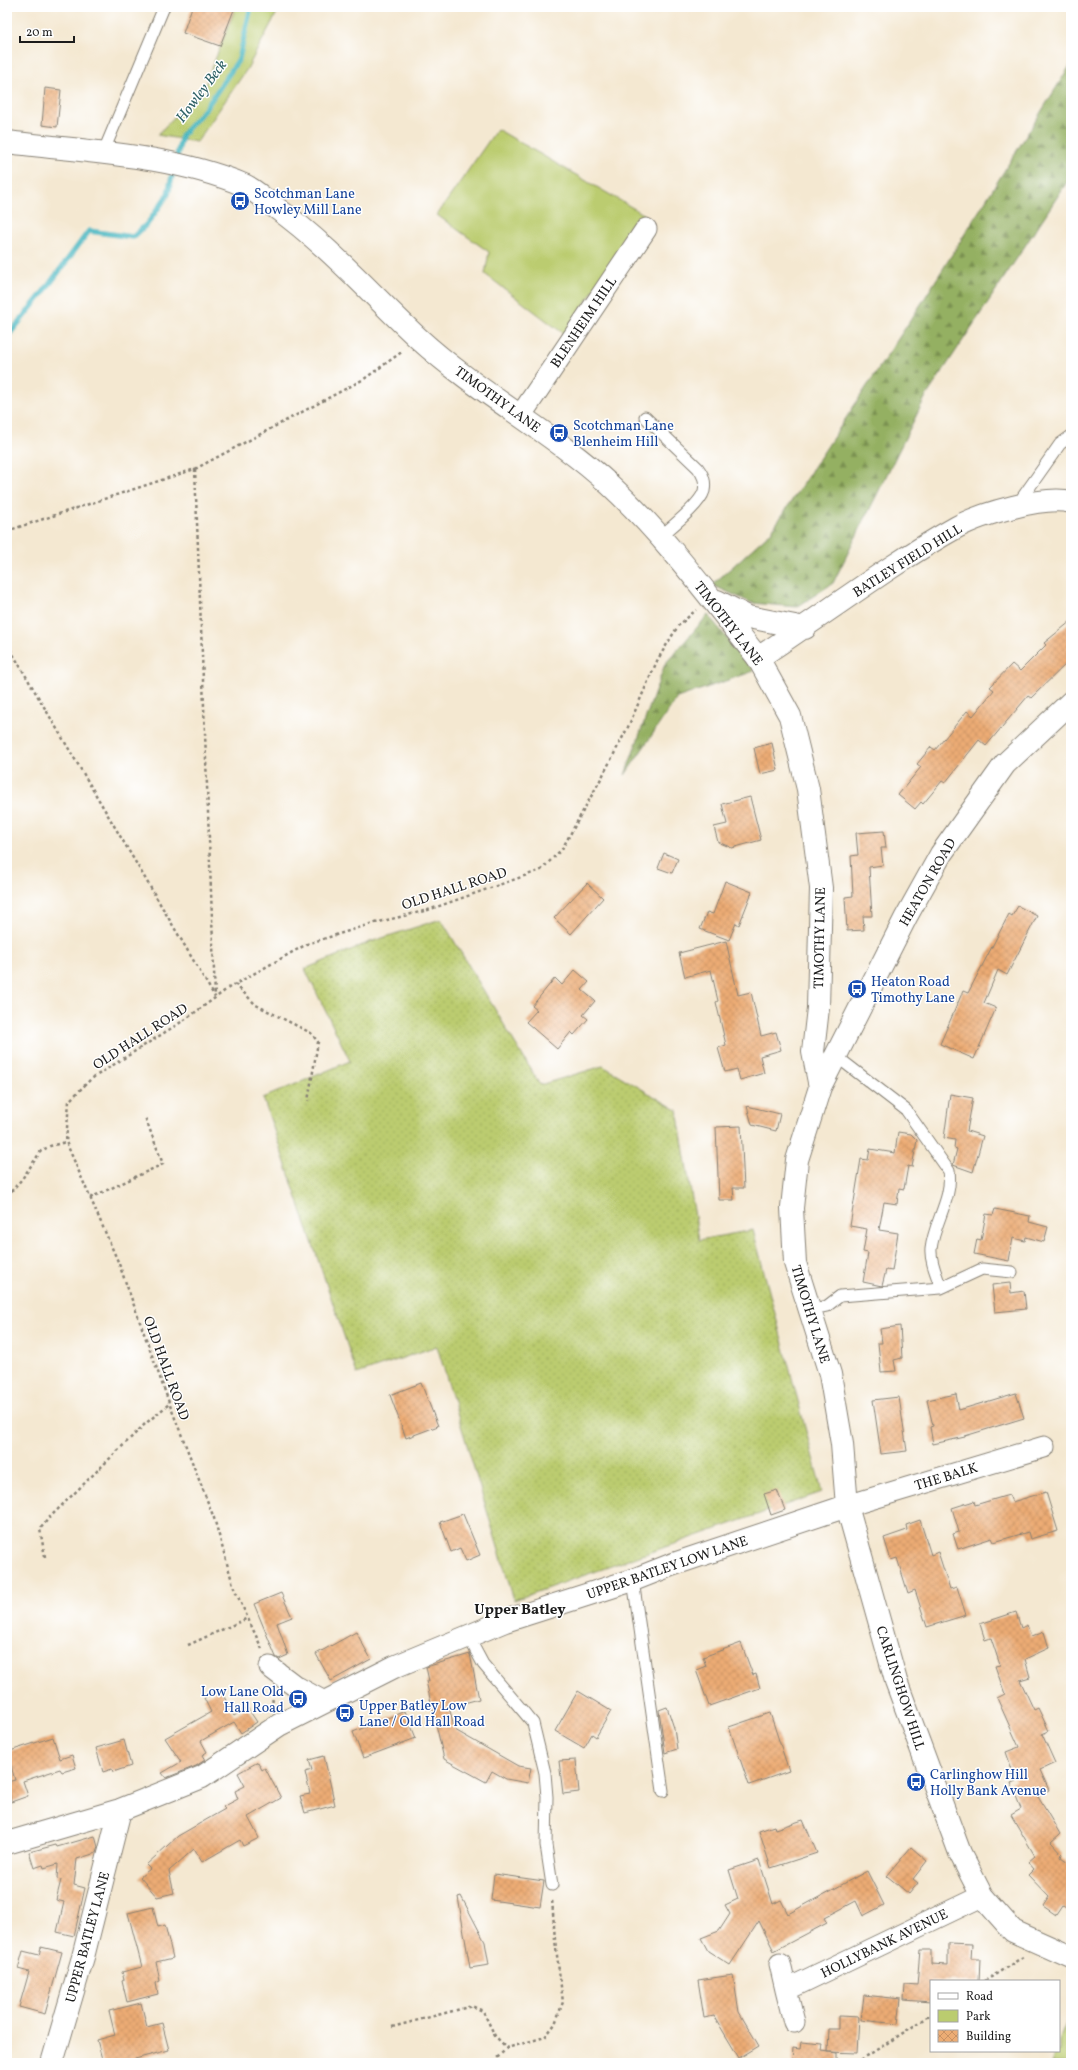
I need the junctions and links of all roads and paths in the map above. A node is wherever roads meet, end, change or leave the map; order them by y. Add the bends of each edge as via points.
1 (164, 7) edge
2 (7, 142) edge
3 (103, 153) junction
4 (646, 229) dead end
5 (420, 340) junction
6 (521, 415) junction
7 (645, 417) dead end
8 (1071, 436) edge
9 (195, 469) junction
10 (1071, 502) edge
11 (1016, 505) junction
12 (7, 531) edge
13 (660, 537) junction
14 (709, 597) junction
15 (805, 628) junction
16 (7, 644) edge
17 (758, 658) junction
18 (1071, 702) edge
19 (235, 984) junction
20 (215, 998) junction
21 (836, 1056) junction
22 (820, 1087) junction
23 (308, 1101) dead end
24 (145, 1117) dead end
25 (66, 1142) junction
26 (7, 1196) edge
27 (90, 1198) junction
28 (1012, 1272) dead end
29 (941, 1288) junction
30 (809, 1310) junction
31 (169, 1404) junction
32 (1044, 1447) dead end
33 (847, 1506) junction
34 (45, 1557) dead end
35 (633, 1580) junction
36 (248, 1618) junction
37 (468, 1636) junction
38 (188, 1645) dead end
39 (270, 1667) junction
40 (324, 1702) junction
41 (279, 1725) junction
42 (662, 1791) dead end
43 (120, 1810) junction
44 (7, 1843) edge
45 (552, 1884) joint
46 (982, 1896) junction
47 (1042, 1944) junction
48 (1071, 1957) edge
49 (780, 1964) dead end
50 (987, 1980) edge
51 (786, 1990) junction
52 (930, 2016) edge
53 (794, 2022) dead end
54 (392, 2027) dead end
55 (507, 2048) junction
56 (52, 2063) edge
57 (495, 2063) edge
58 (856, 2063) edge

1 - 3 lane
2 - 3 street, TIMOTHY LANE
3 - 5 street, TIMOTHY LANE via 157,160 202,170 247,186 292,219 336,257
4 - 6 street, BLENHEIM HILL
5 - 6 street, TIMOTHY LANE
5 - 9 path via 364,379
6 - 13 street, TIMOTHY LANE via 559,442 610,486
7 - 13 lane via 698,468 705,484 700,498
8 - 11 lane via 1060,444
9 - 12 path
9 - 20 path
10 - 11 street, BATLEY FIELD HILL via 1062,500
11 - 15 street, BATLEY FIELD HILL via 958,526 878,576
13 - 14 street, TIMOTHY LANE
14 - 15 street via 748,618
14 - 17 street, TIMOTHY LANE
14 - 19 path, OLD HALL ROAD via 678,626 658,659 628,728 562,849 541,870 428,910 307,944
15 - 17 street, BATLEY FIELD HILL
16 - 20 path
17 - 22 street, TIMOTHY LANE via 790,716 808,789 821,888 818,1008 813,1052
18 - 21 street, HEATON ROAD via 1005,764 941,854
19 - 20 path, OLD HALL ROAD
19 - 23 path via 256,1005 311,1032 318,1042
20 - 25 path, OLD HALL ROAD via 91,1079 69,1101
21 - 22 street, HEATON ROAD
21 - 29 lane via 906,1110 949,1171 951,1183 938,1219 931,1250
22 - 30 street, TIMOTHY LANE via 797,1160 792,1208 795,1264
24 - 27 path via 163,1164
25 - 26 path via 41,1151
25 - 27 path, OLD HALL ROAD
27 - 31 path, OLD HALL ROAD via 119,1264
28 - 29 lane via 982,1269
29 - 30 lane via 840,1296 827,1306
30 - 33 street, TIMOTHY LANE via 830,1374 842,1444
31 - 34 path via 145,1424 40,1529
31 - 36 path, OLD HALL ROAD via 214,1518 234,1588
32 - 33 street, THE BALK
33 - 35 street, UPPER BATLEY LOW LANE
33 - 46 street, CARLINGHOW HILL via 896,1681 960,1854
35 - 37 street, UPPER BATLEY LOW LANE via 505,1621
35 - 42 lane
36 - 38 path
36 - 39 path, OLD HALL ROAD
37 - 40 street, UPPER BATLEY LOW LANE via 394,1667
37 - 45 lane via 483,1664 533,1724 545,1773 546,1845
39 - 40 street via 295,1686
39 - 41 path, OLD HALL ROAD via 273,1708
40 - 41 street, UPPER BATLEY LOW LANE
41 - 43 street, UPPER BATLEY LOW LANE via 202,1777
43 - 44 street, UPPER BATLEY LOW LANE
43 - 56 street, UPPER BATLEY LANE via 83,1957
45 - 55 path via 555,1940 563,2002 555,2024 545,2037
46 - 47 street, CARLINGHOW HILL via 1013,1931
46 - 51 street, HOLLYBANK AVENUE
47 - 48 street, CARLINGHOW HILL
47 - 50 path
49 - 51 street
51 - 53 street
52 - 58 path
54 - 55 path via 472,2006 483,2011 495,2036
55 - 57 path

